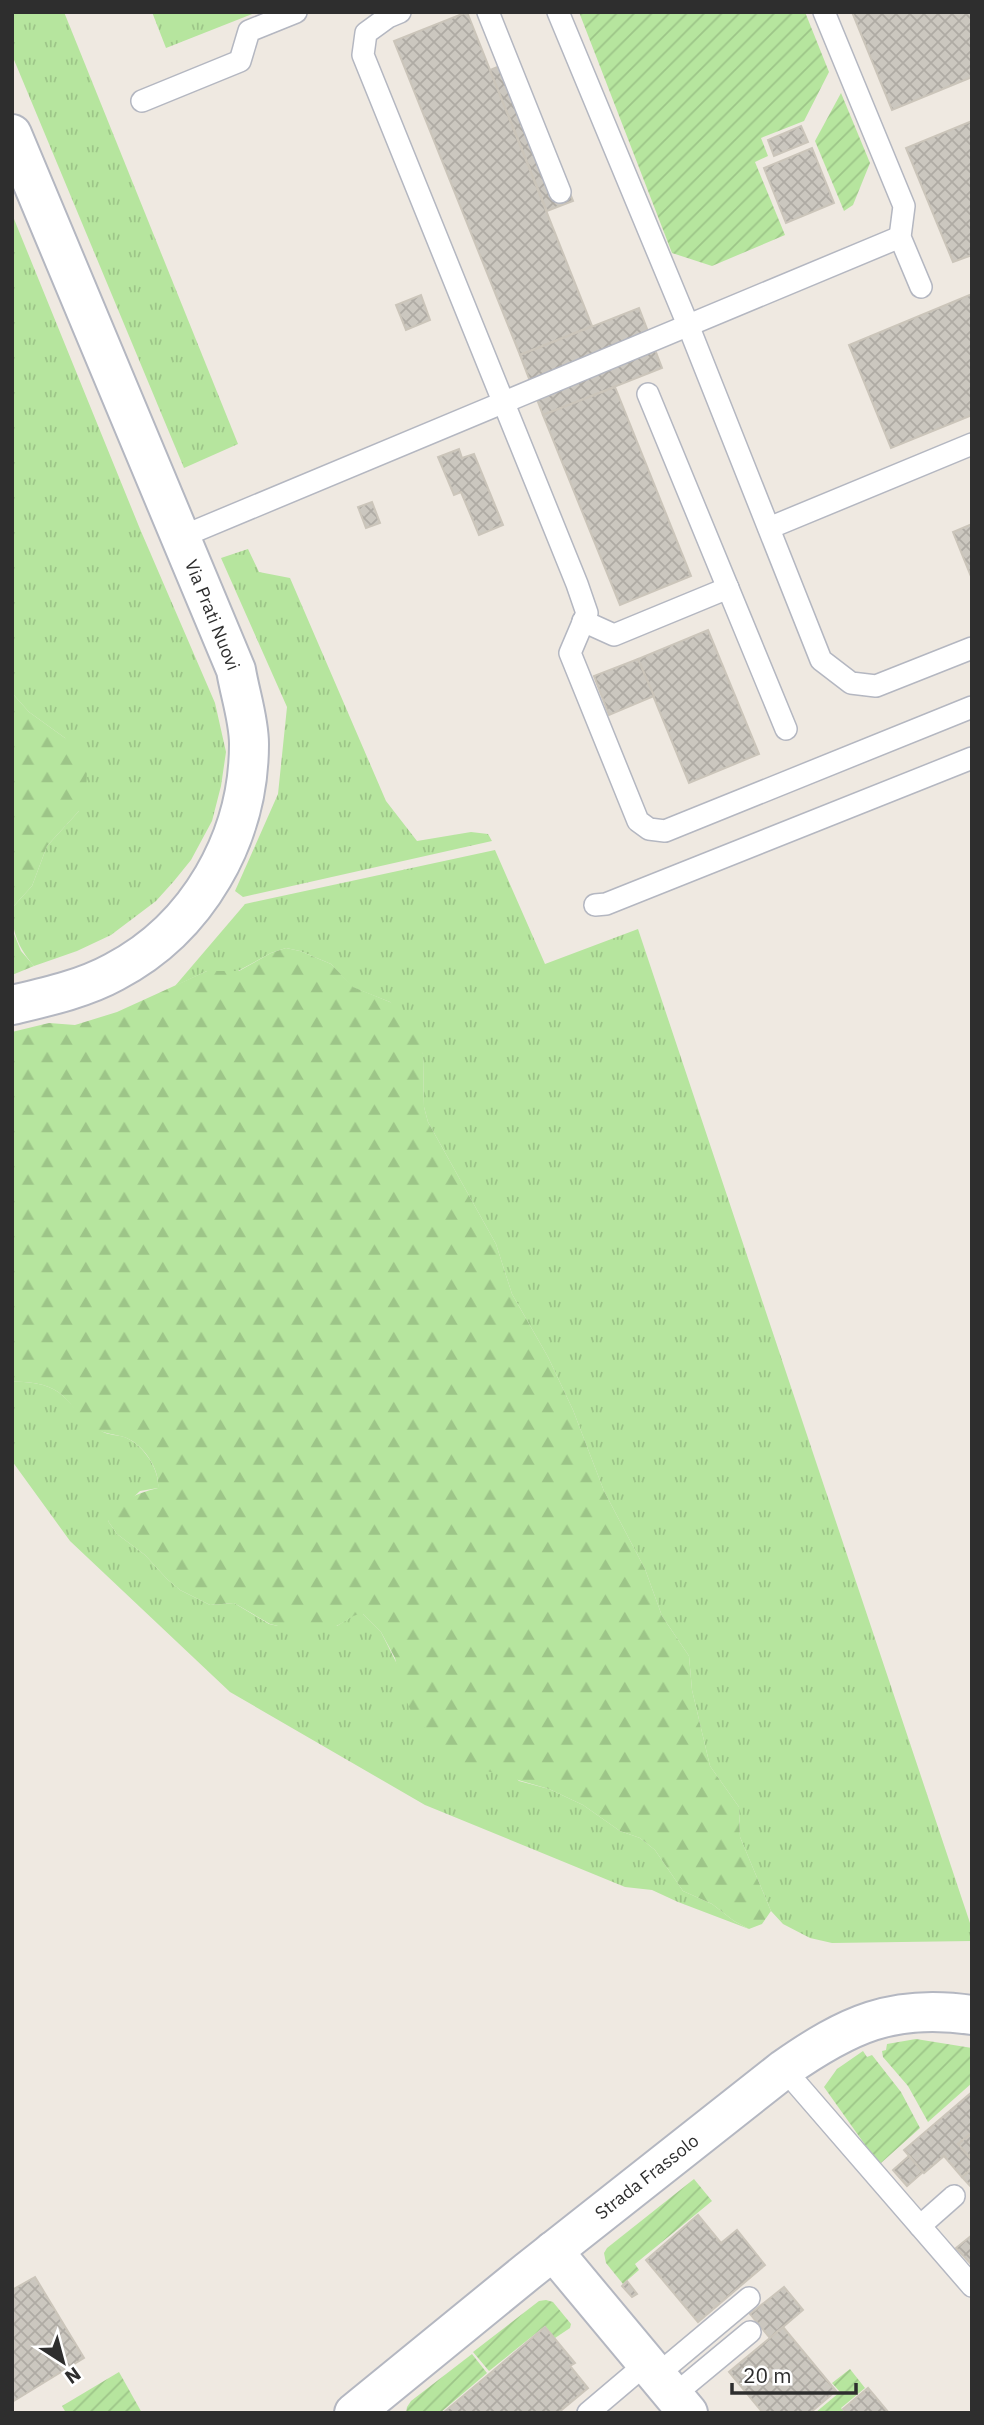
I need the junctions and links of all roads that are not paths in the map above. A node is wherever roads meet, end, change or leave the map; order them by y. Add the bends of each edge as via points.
1 (296, 12) edge
2 (400, 12) edge
3 (488, 12) edge
4 (558, 12) edge
5 (824, 12) edge
6 (142, 101) dead end
7 (12, 134) edge
8 (560, 192) dead end
9 (900, 237) junction
10 (921, 287) dead end
11 (688, 325) junction
12 (648, 394) dead end
13 (504, 402) junction
14 (972, 444) edge
15 (769, 528) junction
16 (180, 537) junction
17 (728, 589) junction
18 (583, 621) junction
19 (972, 648) edge
20 (972, 707) edge
21 (786, 729) dead end
22 (972, 758) edge
23 (595, 905) dead end
24 (12, 1005) edge
25 (972, 2015) edge
26 (784, 2069) junction
27 (954, 2196) dead end
28 (920, 2226) junction
29 (553, 2251) junction
30 (972, 2286) edge
31 (749, 2298) dead end
32 (750, 2332) dead end
33 (666, 2387) edge
34 (359, 2411) edge
35 (588, 2413) edge

1 - 6 lane via 249,31 240,61
2 - 13 lane via 366,33 363,55
3 - 8 lane
4 - 11 lane
5 - 9 lane via 904,206
7 - 16 street, Via Prati Nuovi
9 - 10 lane
9 - 11 lane
11 - 13 lane
11 - 15 lane
12 - 17 lane
13 - 16 lane
13 - 18 lane via 577,584 587,613
14 - 15 lane
15 - 19 lane via 821,660 851,683 876,686
16 - 24 street, Via Prati Nuovi via 236,670 249,740 248,777 238,823 224,860 197,902 159,944 114,973 69,991
17 - 18 lane via 614,635
17 - 21 lane
18 - 20 lane via 570,653 638,821 649,829 665,831
22 - 23 lane
25 - 26 street, Strada Frassolo via 912,2012 864,2022 823,2042
26 - 28 lane
26 - 29 street, Strada Frassolo
27 - 28 lane
28 - 30 lane
29 - 33 street
29 - 34 street, Strada Frassolo
31 - 33 lane
32 - 33 lane
33 - 35 lane

